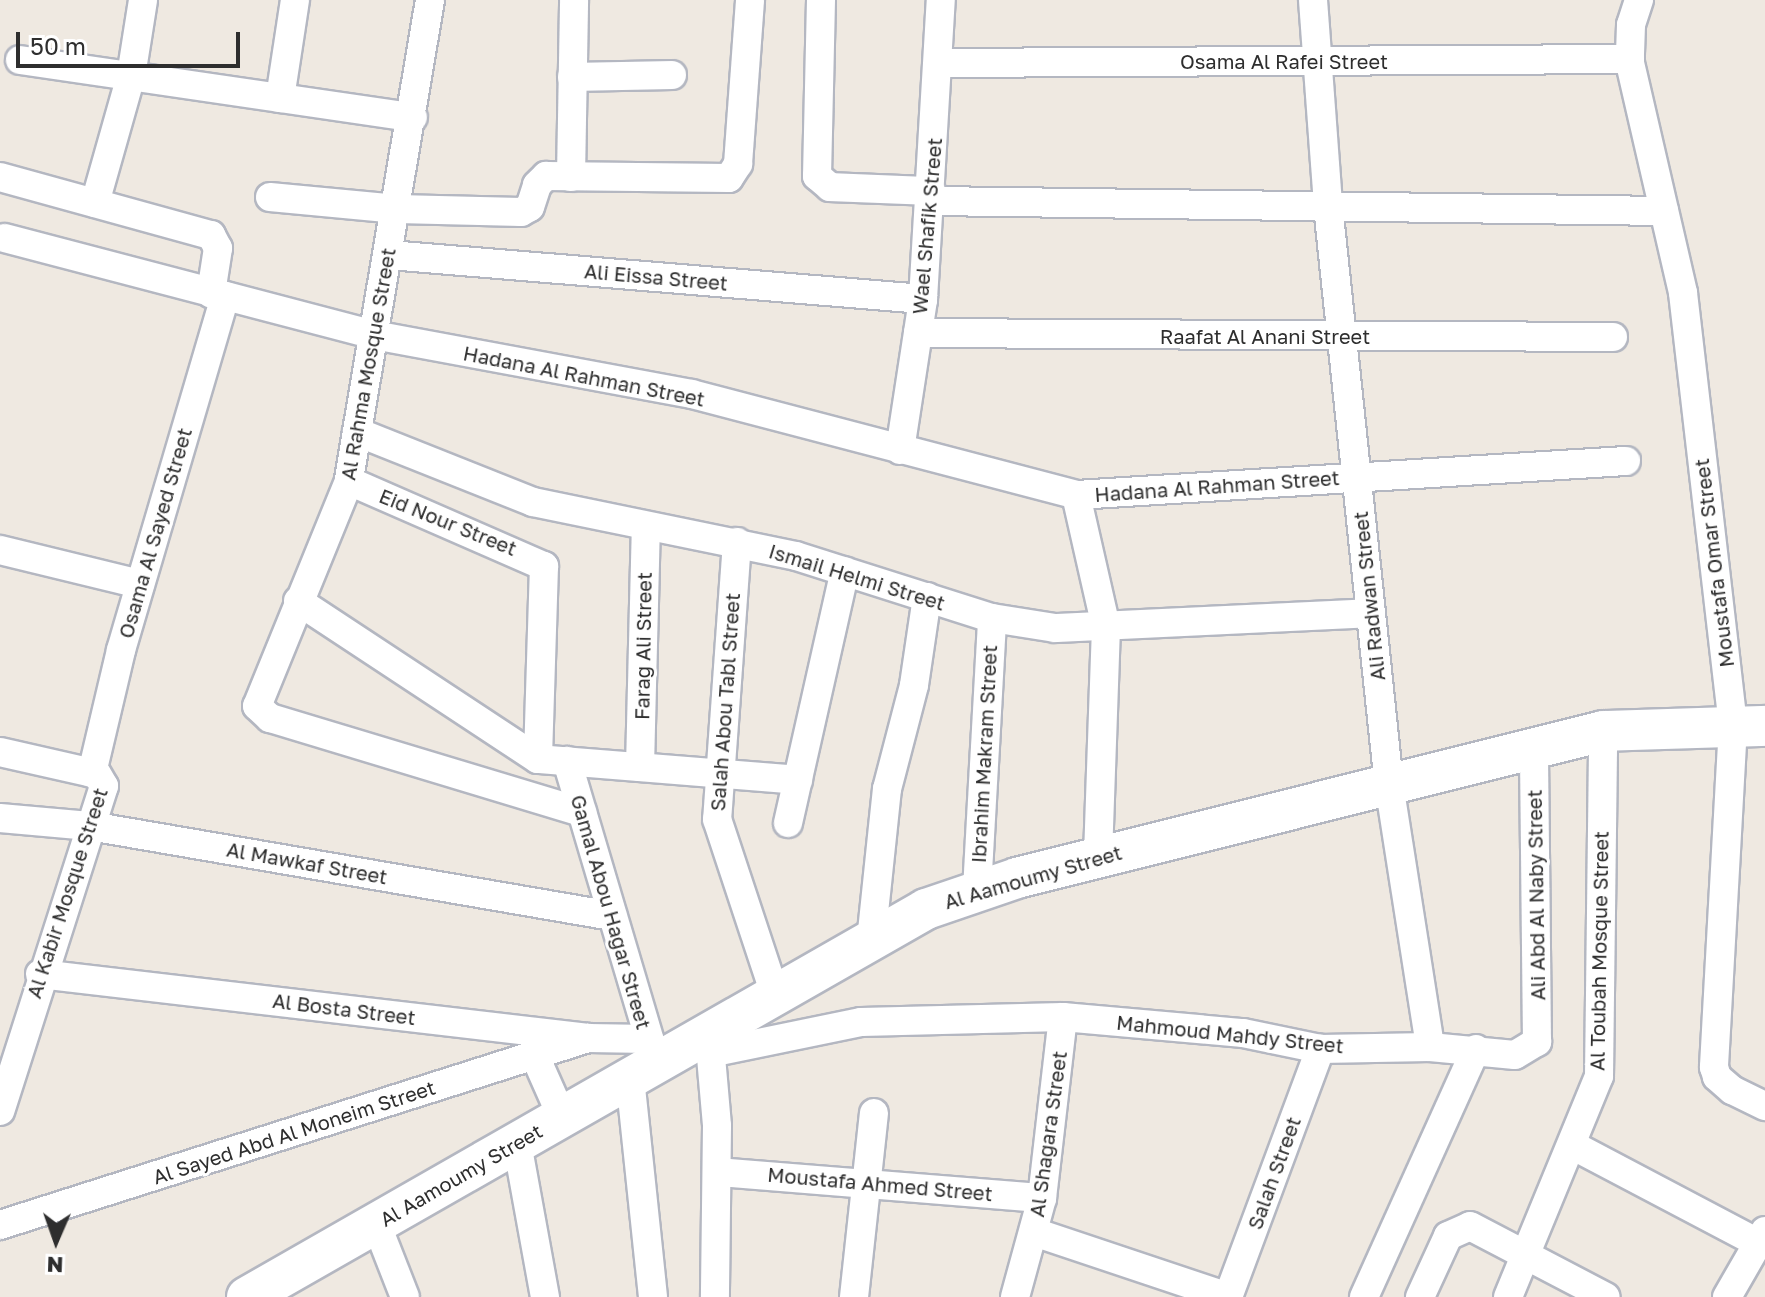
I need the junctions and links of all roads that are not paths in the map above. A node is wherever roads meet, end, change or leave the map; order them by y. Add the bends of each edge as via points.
1 (143, 0) edge
2 (295, 0) edge
3 (430, 0) edge
4 (574, 0) edge
5 (750, 0) edge
6 (821, 0) edge
7 (941, 0) edge
8 (1313, 0) edge
9 (1639, 0) edge
10 (1630, 59) junction
11 (20, 60) dead end
12 (1317, 61) junction
13 (938, 63) junction
14 (672, 75) dead end
15 (131, 76) junction
16 (572, 77) junction
17 (280, 98) junction
18 (413, 117) junction
19 (0, 177) edge
20 (571, 177) junction
21 (931, 196) junction
22 (270, 197) dead end
23 (95, 203) junction
24 (1328, 206) junction
25 (397, 209) junction
26 (1664, 211) junction
27 (5, 238) dead end
28 (389, 255) junction
29 (218, 294) junction
30 (923, 299) junction
31 (918, 333) junction
32 (374, 335) junction
33 (1342, 337) junction
34 (1613, 337) dead end
35 (357, 432) junction
36 (900, 450) junction
37 (1626, 461) dead end
38 (1356, 477) junction
39 (349, 481) junction
40 (1076, 495) junction
41 (646, 526) junction
42 (737, 542) junction
43 (0, 550) edge
44 (845, 571) junction
45 (140, 584) junction
46 (927, 597) junction
47 (298, 601) junction
48 (1371, 613) junction
49 (992, 618) junction
50 (1106, 627) junction
51 (1749, 726) edge
52 (1603, 731) junction
53 (1534, 747) junction
54 (0, 752) edge
55 (538, 759) junction
56 (567, 761) junction
57 (640, 767) junction
58 (92, 773) junction
59 (716, 773) junction
60 (798, 780) junction
61 (1389, 784) junction
62 (582, 812) junction
63 (0, 818) edge
64 (788, 823) dead end
65 (90, 826) junction
66 (1098, 857) junction
67 (977, 890) junction
68 (612, 916) junction
69 (871, 941) junction
70 (40, 974) junction
71 (776, 997) junction
72 (1063, 1017) junction
73 (588, 1038) junction
74 (1537, 1042) joint
75 (709, 1043) junction
76 (1430, 1047) junction
77 (1320, 1049) junction
78 (1476, 1049) junction
79 (535, 1056) junction
80 (645, 1060) junction
81 (4, 1080) edge
82 (1765, 1106) edge
83 (0, 1111) edge
84 (874, 1113) dead end
85 (562, 1117) junction
86 (517, 1143) junction
87 (1572, 1145) junction
88 (718, 1172) junction
89 (866, 1181) junction
90 (1042, 1198) junction
91 (376, 1223) junction
92 (0, 1225) edge
93 (1034, 1232) junction
94 (1762, 1237) edge
95 (1526, 1255) junction
96 (258, 1294) edge
97 (405, 1297) edge
98 (545, 1297) edge
99 (653, 1297) edge
100 (715, 1297) edge
101 (854, 1297) edge
102 (1015, 1297) edge
103 (1228, 1297) edge
104 (1364, 1297) edge
105 (1420, 1297) edge
106 (1508, 1297) edge
107 (1606, 1297) edge
108 (1727, 1297) edge

1 - 15 street
2 - 17 street
3 - 18 street, Al Rahma Mosque Street
4 - 16 street
5 - 20 street via 735,174
6 - 21 street via 817,176 830,187
7 - 13 street, Wael Shafik Street
8 - 12 street, Ali Radwan Street
9 - 10 street, Moustafa Omar Street via 1631,25
10 - 12 street, Osama Al Rafei Street
10 - 26 street, Moustafa Omar Street
11 - 15 street
12 - 13 street, Osama Al Rafei Street
12 - 24 street, Ali Radwan Street
13 - 21 street, Wael Shafik Street
14 - 16 street
15 - 17 street
15 - 23 street
16 - 20 street
17 - 18 street
18 - 25 street, Al Rahma Mosque Street
19 - 23 street, Osama Al Sayed Street
20 - 25 street via 541,180 533,202 521,212
21 - 24 street
21 - 30 street, Wael Shafik Street
22 - 25 street
23 - 29 street, Osama Al Sayed Street via 211,235 218,248
24 - 26 street
24 - 33 street, Ali Radwan Street
25 - 28 street, Al Rahma Mosque Street
26 - 51 street, Moustafa Omar Street via 1683,293
27 - 29 street, Hadana Al Rahman Street
28 - 30 street, Ali Eissa Street
28 - 32 street, Al Rahma Mosque Street
29 - 32 street, Hadana Al Rahman Street
29 - 45 street, Osama Al Sayed Street
30 - 31 street, Wael Shafik Street
31 - 33 street, Raafat Al Anani Street
31 - 36 street, Wael Shafik Street
32 - 35 street, Al Rahma Mosque Street
32 - 36 street, Hadana Al Rahman Street via 692,394
33 - 34 street, Raafat Al Anani Street
33 - 38 street, Ali Radwan Street
35 - 39 street, Al Rahma Mosque Street
35 - 41 street, Ismail Helmi Street via 533,502
36 - 40 street, Hadana Al Rahman Street
37 - 38 street, Hadana Al Rahman Street
38 - 40 street, Hadana Al Rahman Street
38 - 48 street, Ali Radwan Street
39 - 47 street, Al Rahma Mosque Street
39 - 55 street, Eid Nour Street via 544,566
40 - 50 street
41 - 42 street, Ismail Helmi Street
41 - 57 street, Farag Ali Street
42 - 44 street, Ismail Helmi Street
42 - 59 street, Salah Abou Tabl Street
43 - 45 street
44 - 46 street, Ismail Helmi Street
44 - 60 street
45 - 58 street, Osama Al Sayed Street
46 - 49 street, Ismail Helmi Street
46 - 69 street via 914,685 887,789
47 - 55 street
47 - 62 street, Al Rahma Mosque Street via 257,700 264,715
48 - 50 street, Ismail Helmi Street
48 - 61 street, Ali Radwan Street
49 - 50 street, Ismail Helmi Street via 1055,628
49 - 67 street, Ibrahim Makram Street
50 - 66 street
51 - 52 main road, Al Aamoumy Street
51 - 82 street, Moustafa Omar Street via 1714,1067 1732,1090
52 - 53 main road, Al Aamoumy Street
52 - 87 street, Al Toubah Mosque Street via 1599,1076
53 - 61 main road, Al Aamoumy Street
53 - 74 street, Ali Abd Al Naby Street
54 - 58 street, Al Kabir Mosque Street
55 - 56 street
56 - 57 street
56 - 62 street, Gamal Abou Hagar Street
57 - 59 street
58 - 65 street, Al Kabir Mosque Street via 104,786
59 - 60 street
59 - 71 street, Salah Abou Tabl Street via 717,819
60 - 64 street
61 - 66 main road, Al Aamoumy Street
61 - 76 street, Ali Radwan Street
62 - 68 street, Gamal Abou Hagar Street
63 - 65 street, Al Mawkaf Street
65 - 68 street, Al Mawkaf Street
65 - 70 street, Al Kabir Mosque Street
66 - 67 main road, Al Aamoumy Street
67 - 69 main road, Al Aamoumy Street via 926,909
68 - 80 street, Gamal Abou Hagar Street
69 - 71 main road, Al Aamoumy Street
70 - 73 street, Al Bosta Street
70 - 81 street, Al Kabir Mosque Street
71 - 75 main road, Al Aamoumy Street
72 - 75 street, Mahmoud Mahdy Street via 861,1022
72 - 77 street, Mahmoud Mahdy Street via 1243,1033
72 - 90 street, Al Shagara Street
73 - 79 street, Al Sayed Abd Al Moneim Street
73 - 80 street, Al Bosta Street
74 - 78 street, Mahmoud Mahdy Street via 1515,1055
75 - 80 main road, Al Aamoumy Street
75 - 88 street
76 - 77 street, Mahmoud Mahdy Street
76 - 78 street, Mahmoud Mahdy Street
77 - 103 street, Salah Street
78 - 104 street
79 - 85 street
79 - 92 street, Al Sayed Abd Al Moneim Street
80 - 85 main road, Al Aamoumy Street
80 - 99 street, Gamal Abou Hagar Street
81 - 83 street, Al Kabir Mosque Street
84 - 89 street
85 - 86 main road, Al Aamoumy Street
86 - 91 main road, Al Aamoumy Street
86 - 98 street
87 - 94 street
87 - 95 street, Al Toubah Mosque Street
88 - 89 street, Moustafa Ahmed Street
88 - 100 street
89 - 90 street, Moustafa Ahmed Street
89 - 101 street
90 - 93 street, Al Shagara Street
91 - 96 main road, Al Aamoumy Street
91 - 97 street
93 - 102 street, Al Shagara Street
93 - 103 street
94 - 108 street
95 - 105 street via 1470,1226 1458,1228 1448,1236
95 - 106 street, Al Toubah Mosque Street
95 - 107 street

